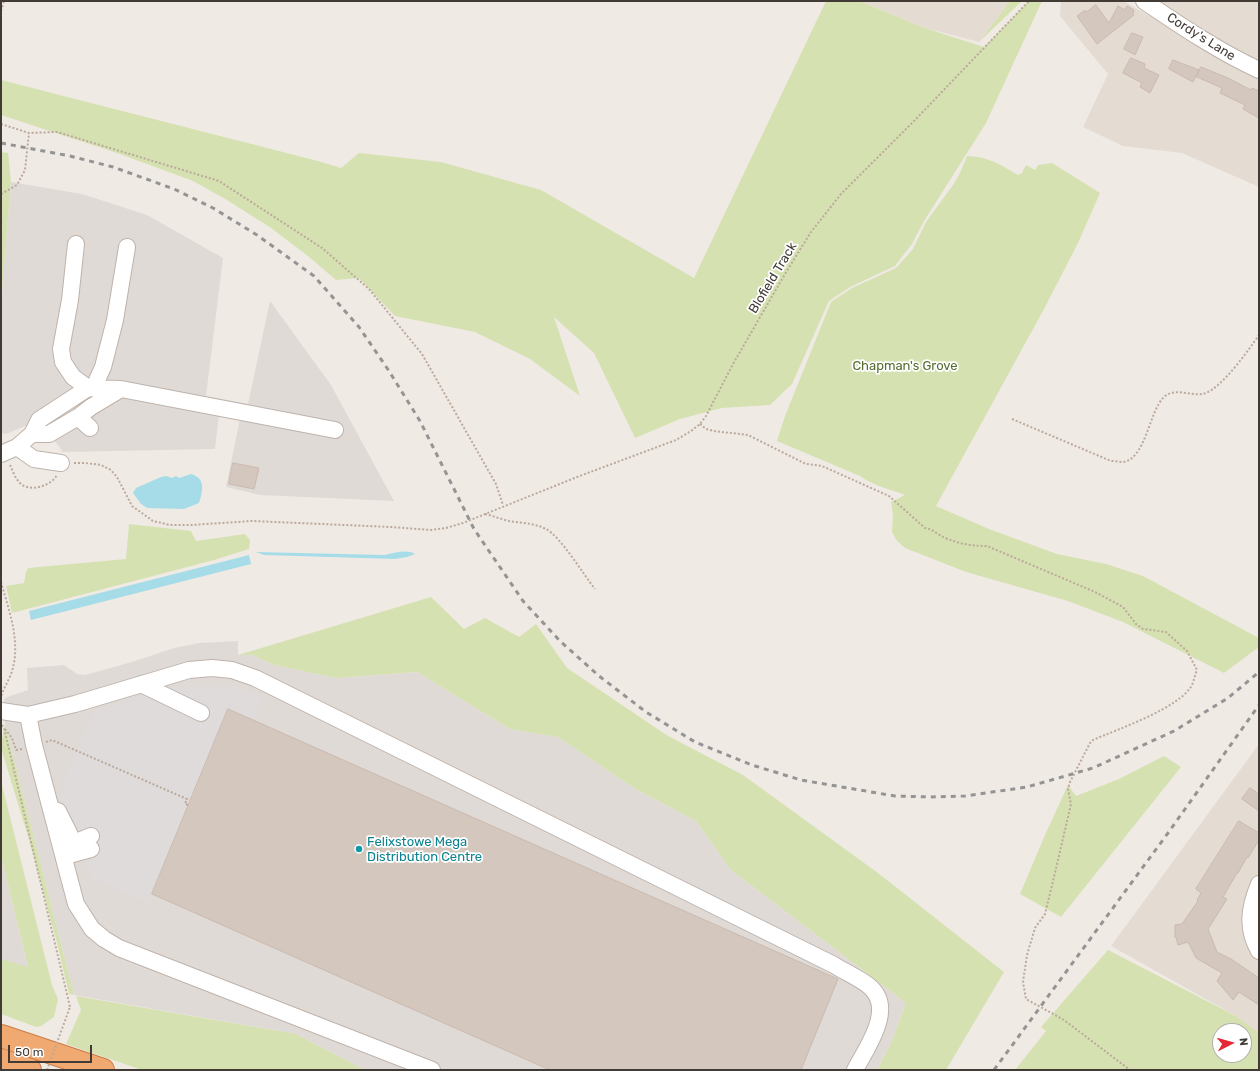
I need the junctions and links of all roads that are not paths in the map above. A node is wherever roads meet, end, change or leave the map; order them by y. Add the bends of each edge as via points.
1 (1144, 1) edge
2 (1259, 70) edge
3 (76, 244) dead end
4 (127, 247) dead end
5 (92, 388) junction
6 (122, 389) junction
7 (78, 417) junction
8 (90, 428) dead end
9 (335, 430) dead end
10 (32, 434) junction
11 (17, 447) junction
12 (5, 459) edge
13 (61, 462) road end
14 (141, 684) junction
15 (1, 711) edge
16 (201, 713) dead end
17 (28, 715) junction
18 (42, 777) junction
19 (63, 856) junction
20 (1259, 884) edge
21 (1259, 951) edge
22 (1, 1036) edge
23 (1, 1060) edge
24 (30, 1070) edge
25 (103, 1070) edge
26 (432, 1070) edge
27 (855, 1070) edge

1 - 2 street, Cordy's Lane via 1198,37
3 - 5 street via 61,349 63,362 73,377
4 - 5 street via 115,320 103,367
5 - 6 street
5 - 10 street via 39,420
6 - 7 street
6 - 9 street
7 - 8 street
7 - 10 street via 49,434
10 - 11 street
11 - 12 street
11 - 13 street via 34,459
14 - 16 street
14 - 17 street
14 - 27 street via 189,670 212,668 232,670 255,678 834,965 869,986 879,998 881,1010 876,1027
15 - 17 street
17 - 18 street
18 - 19 street
18 - 19 street via 74,843 91,842
19 - 26 street via 76,904 92,929 119,948
20 - 21 street via 1251,908 1250,921 1251,932
22 - 25 highway
23 - 24 highway

